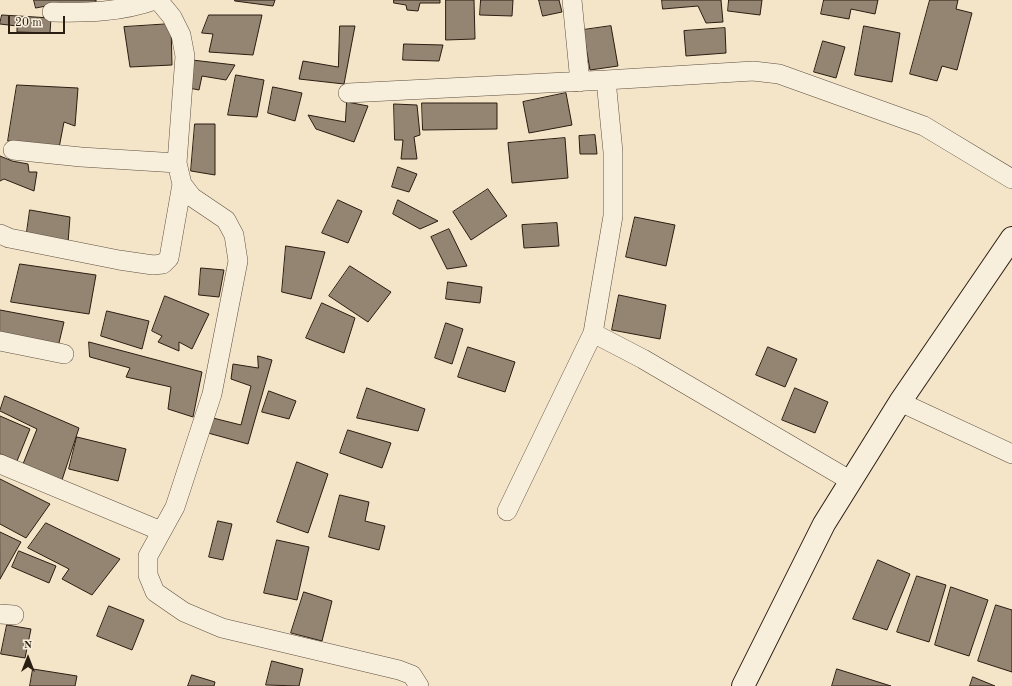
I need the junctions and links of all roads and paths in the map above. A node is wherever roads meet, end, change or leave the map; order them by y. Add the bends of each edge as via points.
1 (155, 0) edge
2 (158, 0) edge
3 (572, 0) edge
4 (52, 12) dead end
5 (606, 80) junction
6 (580, 82) junction
7 (348, 93) dead end
8 (13, 150) dead end
9 (178, 163) junction
10 (1012, 179) edge
11 (182, 184) junction
12 (0, 234) edge
13 (1012, 238) edge
14 (593, 333) junction
15 (0, 341) edge
16 (64, 354) dead end
17 (900, 402) junction
18 (1012, 454) edge
19 (0, 464) edge
20 (851, 481) junction
21 (506, 511) dead end
22 (161, 531) junction
23 (419, 686) edge
24 (743, 686) edge

1 - 4 street via 106,12
2 - 9 street via 172,17 181,35 185,56
3 - 6 street
5 - 6 street
5 - 10 street via 753,71 779,74 924,126
5 - 14 street via 613,152 613,216
6 - 7 street
8 - 9 street
9 - 11 street
11 - 12 street via 169,258 163,264 119,260
11 - 22 street via 192,197 226,220 234,235 238,261 212,394 175,507
13 - 17 street
14 - 20 street via 643,359
14 - 21 street
15 - 16 street
17 - 18 street
17 - 20 street
19 - 22 street
20 - 24 street via 824,524
22 - 23 street via 148,556 148,575 155,592 184,612 222,628 398,670 412,675

